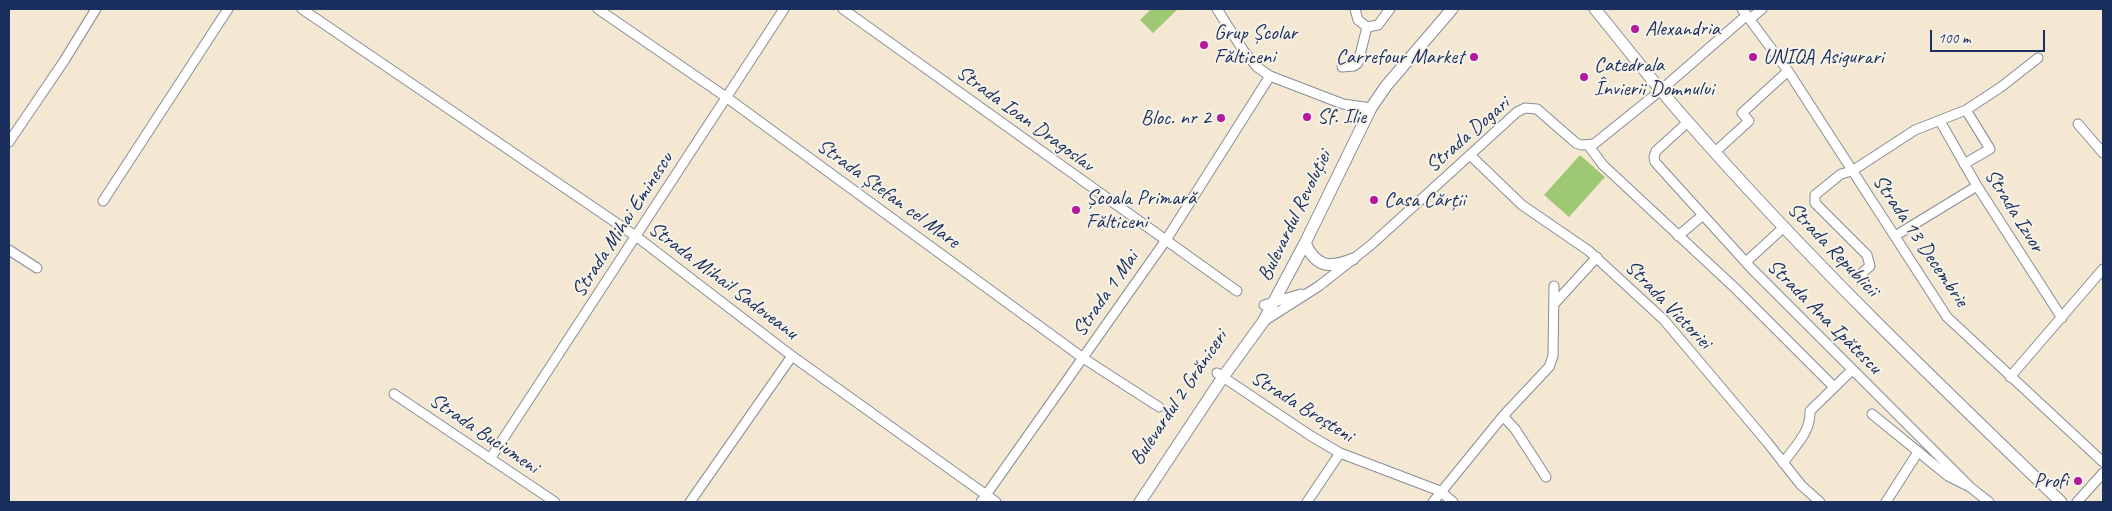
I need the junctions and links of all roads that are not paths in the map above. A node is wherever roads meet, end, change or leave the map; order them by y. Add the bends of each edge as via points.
1 (96, 9) edge
2 (228, 9) edge
3 (302, 9) edge
4 (598, 9) edge
5 (784, 9) edge
6 (843, 9) edge
7 (1217, 9) edge
8 (1355, 9) edge
9 (1390, 9) edge
10 (1442, 9) edge
11 (1452, 9) edge
12 (1595, 9) edge
13 (1762, 9) edge
14 (1746, 14) edge
15 (1368, 27) junction
16 (2038, 58) dead end
17 (1342, 67) dead end
18 (1788, 71) junction
19 (1270, 76) junction
20 (1661, 90) junction
21 (726, 97) junction
22 (1366, 107) junction
23 (1966, 110) junction
24 (1940, 121) junction
25 (1688, 122) junction
26 (2078, 124) dead end
27 (9, 142) edge
28 (1588, 145) junction
29 (1715, 152) junction
30 (2103, 153) edge
31 (1470, 154) junction
32 (1964, 164) junction
33 (1852, 171) junction
34 (1977, 186) junction
35 (103, 201) dead end
36 (1703, 215) junction
37 (1784, 227) junction
38 (1678, 236) junction
39 (1895, 236) junction
40 (637, 237) junction
41 (1166, 240) junction
42 (1305, 243) junction
43 (9, 250) edge
44 (1597, 258) junction
45 (1353, 259) junction
46 (1746, 262) junction
47 (37, 268) dead end
48 (2103, 269) edge
49 (1862, 274) dead end
50 (1554, 286) dead end
51 (1237, 291) dead end
52 (1308, 292) junction
53 (1269, 303) junction
54 (1555, 303) junction
55 (2062, 318) junction
56 (1260, 319) junction
57 (792, 356) junction
58 (1083, 358) junction
59 (1852, 370) junction
60 (1220, 375) junction
61 (2010, 377) junction
62 (1834, 387) junction
63 (394, 394) dead end
64 (1159, 407) dead end
65 (1872, 414) dead end
66 (1503, 416) junction
67 (1918, 452) junction
68 (1340, 453) junction
69 (490, 460) junction
70 (2103, 462) edge
71 (1783, 463) junction
72 (2103, 473) edge
73 (1546, 477) dead end
74 (1970, 487) junction
75 (1437, 496) edge
76 (984, 499) edge
77 (555, 502) edge
78 (690, 502) edge
79 (996, 502) edge
80 (1131, 502) edge
81 (1140, 502) edge
82 (1307, 502) edge
83 (1453, 502) edge
84 (1820, 502) edge
85 (1886, 502) edge
86 (1989, 502) edge
87 (2061, 502) edge
88 (2077, 502) edge

1 - 27 street
2 - 35 street
3 - 40 street, Strada Mihail Sadoveanu
4 - 21 street, Strada Ștefan cel Mare
5 - 21 street, Strada Mihai Eminescu
6 - 41 street, Strada Ioan Dragoslav
7 - 19 street via 1243,50 1257,67
8 - 15 street via 1358,20
9 - 15 street via 1378,25
10 - 22 main road, Bulevardul Revoluției via 1380,81
11 - 22 main road, Bulevardul Revoluției
12 - 20 main road, Strada Republicii
13 - 14 street
14 - 18 street, Strada 13 Decembrie
14 - 20 street
15 - 17 street via 1358,63
16 - 23 street
18 - 29 street via 1742,113 1749,121
18 - 33 street, Strada 13 Decembrie
19 - 22 street via 1343,104
19 - 41 street, Strada 1 Mai
20 - 25 main road, Strada Republicii
20 - 28 street via 1607,136
21 - 40 street, Strada Mihai Eminescu
21 - 58 street, Strada Ștefan cel Mare
22 - 42 main road, Bulevardul Revoluției
22 - 53 main road, Bulevardul Revoluției
23 - 24 street
23 - 32 street via 1990,149
24 - 32 street, Strada Izvor
24 - 33 street via 1915,130
25 - 29 main road, Strada Republicii
25 - 36 street, Strada Ana Ipătescu via 1656,151 1654,157
26 - 30 street
28 - 31 street, Strada Dogari via 1576,143 1536,109 1525,108
28 - 38 street via 1598,160
29 - 37 main road, Strada Republicii
31 - 44 street, Strada Victoriei via 1522,205
31 - 45 street, Strada Dogari
32 - 34 street, Strada Izvor
33 - 39 street, Strada 13 Decembrie
33 - 49 street via 1841,174 1814,199 1815,204 1868,255 1870,266
34 - 39 street
34 - 55 street, Strada Izvor
36 - 38 street
36 - 46 street, Strada Ana Ipătescu
37 - 46 street
37 - 87 main road, Strada Republicii via 1921,368
38 - 62 street
39 - 61 street, Strada 13 Decembrie via 1947,317
40 - 57 street, Strada Mihail Sadoveanu
40 - 69 street, Strada Mihai Eminescu
41 - 51 street, Strada Ioan Dragoslav
41 - 58 street, Strada 1 Mai
42 - 45 main road via 1321,263 1334,265
42 - 53 main road, Bulevardul Revoluției
43 - 47 street
44 - 54 street
44 - 71 street, Strada Victoriei via 1664,320
45 - 52 street, Strada Dogari
46 - 59 street, Strada Ana Ipătescu
48 - 55 street
50 - 54 street
52 - 53 street, Strada Dogari
52 - 56 street, Strada Dogari
53 - 56 main road, Bulevardul Revoluției
54 - 66 street via 1553,356 1549,367
55 - 61 street
56 - 60 main road, Bulevardul 2 Grăniceri
57 - 76 street, Strada Mihail Sadoveanu
57 - 78 street
58 - 64 street, Strada Ștefan cel Mare
58 - 76 street, Strada 1 Mai
59 - 62 street
59 - 74 street, Strada Ana Ipătescu
60 - 68 street, Strada Broșteni
60 - 80 main road, Bulevardul 2 Grăniceri
60 - 81 main road, Bulevardul 2 Grăniceri
61 - 70 street, Strada 13 Decembrie
62 - 71 street via 1810,411 1808,430
63 - 69 street, Strada Buciumeni
65 - 67 street, Strada Ana Ipătescu
66 - 73 street
66 - 75 street
67 - 74 street, Strada Ana Ipătescu via 1948,476
67 - 85 street
68 - 75 street, Strada Broșteni
68 - 82 street
69 - 77 street, Strada Buciumeni
71 - 84 street, Strada Victoriei
72 - 88 street
74 - 86 street, Strada Ana Ipătescu
75 - 83 street, Strada Broșteni
76 - 79 street, Strada Mihail Sadoveanu

